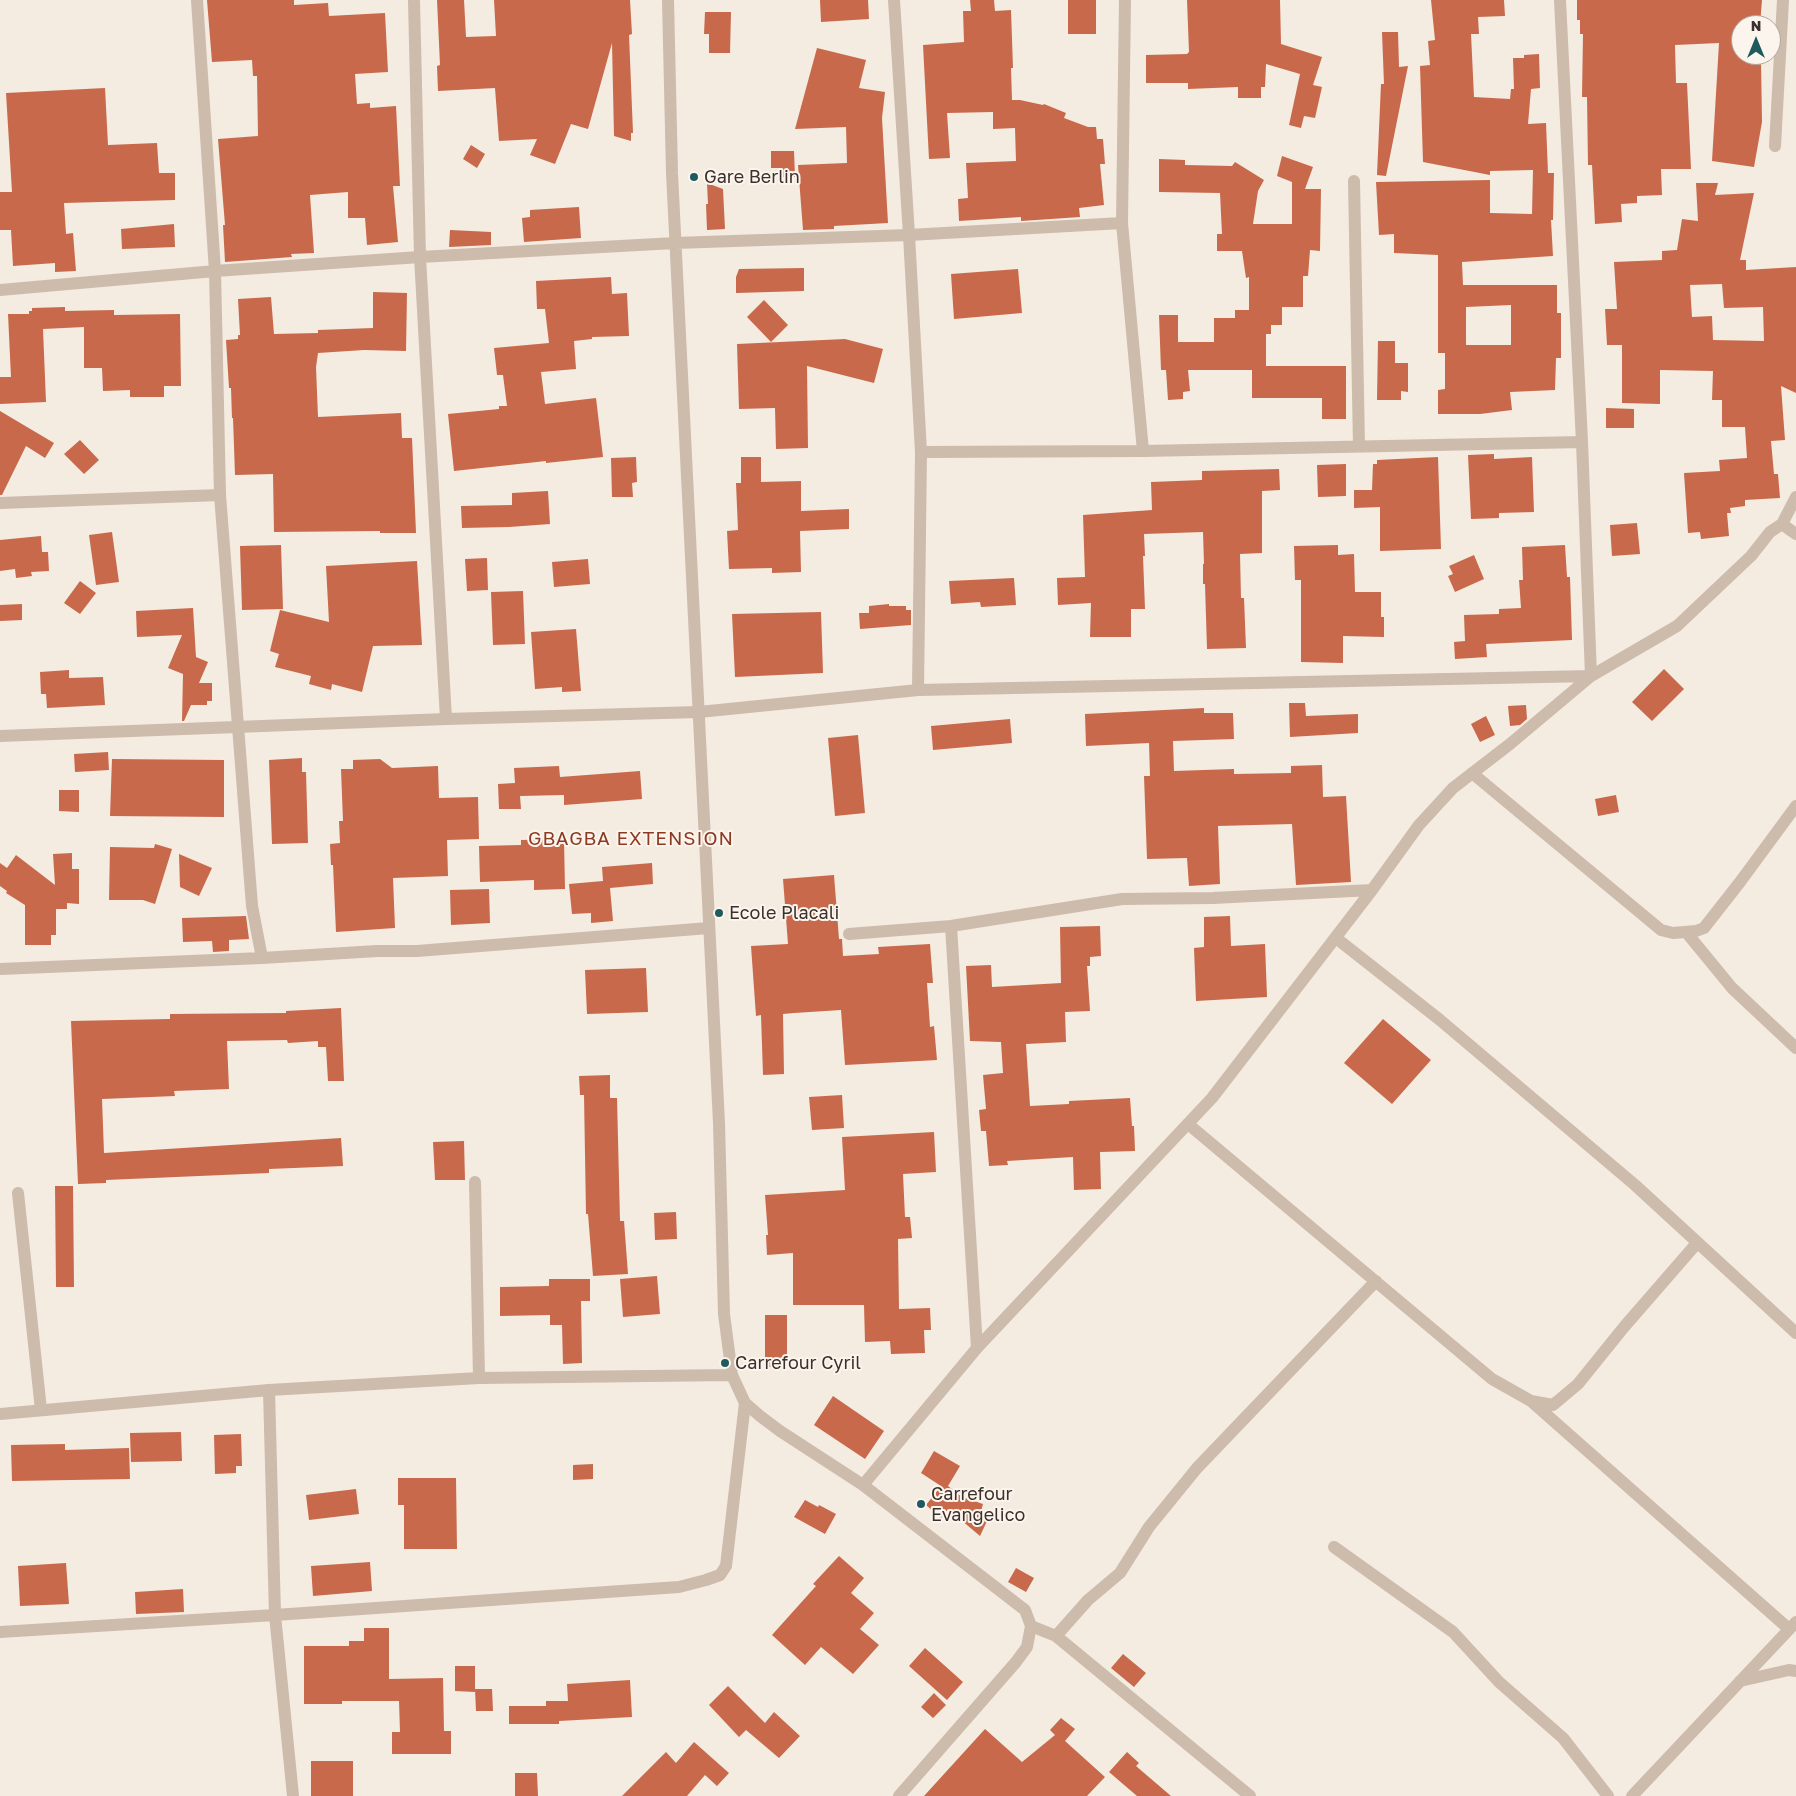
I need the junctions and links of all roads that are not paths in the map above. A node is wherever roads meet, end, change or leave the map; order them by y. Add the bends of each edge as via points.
1 (197, 0) edge
2 (414, 0) edge
3 (668, 0) edge
4 (894, 0) edge
5 (1125, 0) edge
6 (1560, 0) edge
7 (1783, 0) edge
8 (1775, 146) dead end
9 (1354, 181) dead end
10 (1122, 223) junction
11 (909, 235) junction
12 (675, 243) junction
13 (420, 258) junction
14 (216, 271) junction
15 (0, 290) edge
16 (1582, 442) junction
17 (1359, 446) junction
18 (1143, 451) junction
19 (920, 452) junction
20 (220, 495) junction
21 (1796, 497) edge
22 (0, 504) edge
23 (1782, 524) junction
24 (1796, 534) edge
25 (1590, 676) junction
26 (918, 690) junction
27 (699, 712) junction
28 (446, 719) junction
29 (239, 728) junction
30 (0, 736) edge
31 (1472, 773) junction
32 (1796, 806) edge
33 (1372, 890) junction
34 (951, 926) junction
35 (709, 928) junction
36 (1686, 932) junction
37 (849, 934) dead end
38 (1336, 938) junction
39 (262, 958) junction
40 (0, 969) edge
41 (1796, 1048) edge
42 (1188, 1124) junction
43 (475, 1182) dead end
44 (18, 1193) dead end
45 (1697, 1243) junction
46 (1376, 1281) junction
47 (1796, 1333) edge
48 (976, 1348) junction
49 (732, 1375) junction
50 (479, 1378) junction
51 (269, 1390) junction
52 (1530, 1401) junction
53 (745, 1403) junction
54 (40, 1410) junction
55 (0, 1414) edge
56 (863, 1484) junction
57 (1334, 1547) dead end
58 (275, 1615) junction
59 (1793, 1625) edge
60 (1031, 1626) junction
61 (0, 1632) edge
62 (1056, 1636) junction
63 (1796, 1671) edge
64 (1740, 1681) junction
65 (293, 1796) edge
66 (899, 1796) edge
67 (1250, 1796) edge
68 (1608, 1796) edge
69 (1632, 1796) edge

1 - 14 street
2 - 13 street
3 - 12 street
4 - 11 street
5 - 10 street
6 - 16 street
7 - 8 street
9 - 17 street
10 - 11 street
10 - 18 street
11 - 12 street
11 - 19 street
12 - 13 street
12 - 27 street
13 - 14 street
13 - 28 street
14 - 15 street
14 - 20 street
16 - 17 street
16 - 25 street
17 - 18 street
18 - 19 street
19 - 26 street
20 - 22 street
20 - 29 street
21 - 23 street
23 - 24 street
23 - 25 street via 1770,532 1751,556 1677,626
25 - 26 street
25 - 31 street
26 - 27 street
27 - 28 street
27 - 35 street
28 - 29 street
29 - 30 street
29 - 39 street via 252,906
31 - 33 street via 1418,825
31 - 36 street via 1661,930
32 - 36 street via 1704,928
33 - 34 street via 1122,899
33 - 38 street
34 - 37 street
34 - 48 street
35 - 39 street via 417,951
35 - 49 street via 724,1314
36 - 41 street via 1732,988
38 - 42 street via 1212,1098
38 - 45 street via 1440,1020 1635,1185
39 - 40 street
42 - 46 street
42 - 48 street
43 - 50 street
44 - 54 street
45 - 47 street
45 - 52 street via 1578,1384 1553,1405
46 - 52 street via 1492,1379
46 - 62 street via 1197,1468 1148,1527 1120,1573 1088,1600
48 - 56 street
49 - 50 street
49 - 53 street
50 - 51 street
51 - 54 street
51 - 58 street
52 - 59 street
53 - 56 street via 780,1431
53 - 58 street via 726,1566 720,1575 679,1586
54 - 55 street
56 - 60 street via 1025,1610
57 - 68 street via 1453,1632 1499,1682 1563,1738
58 - 61 street
58 - 65 street
59 - 64 street
60 - 62 street
60 - 66 street via 1027,1647 1016,1662
62 - 67 street
63 - 64 street
64 - 69 street

